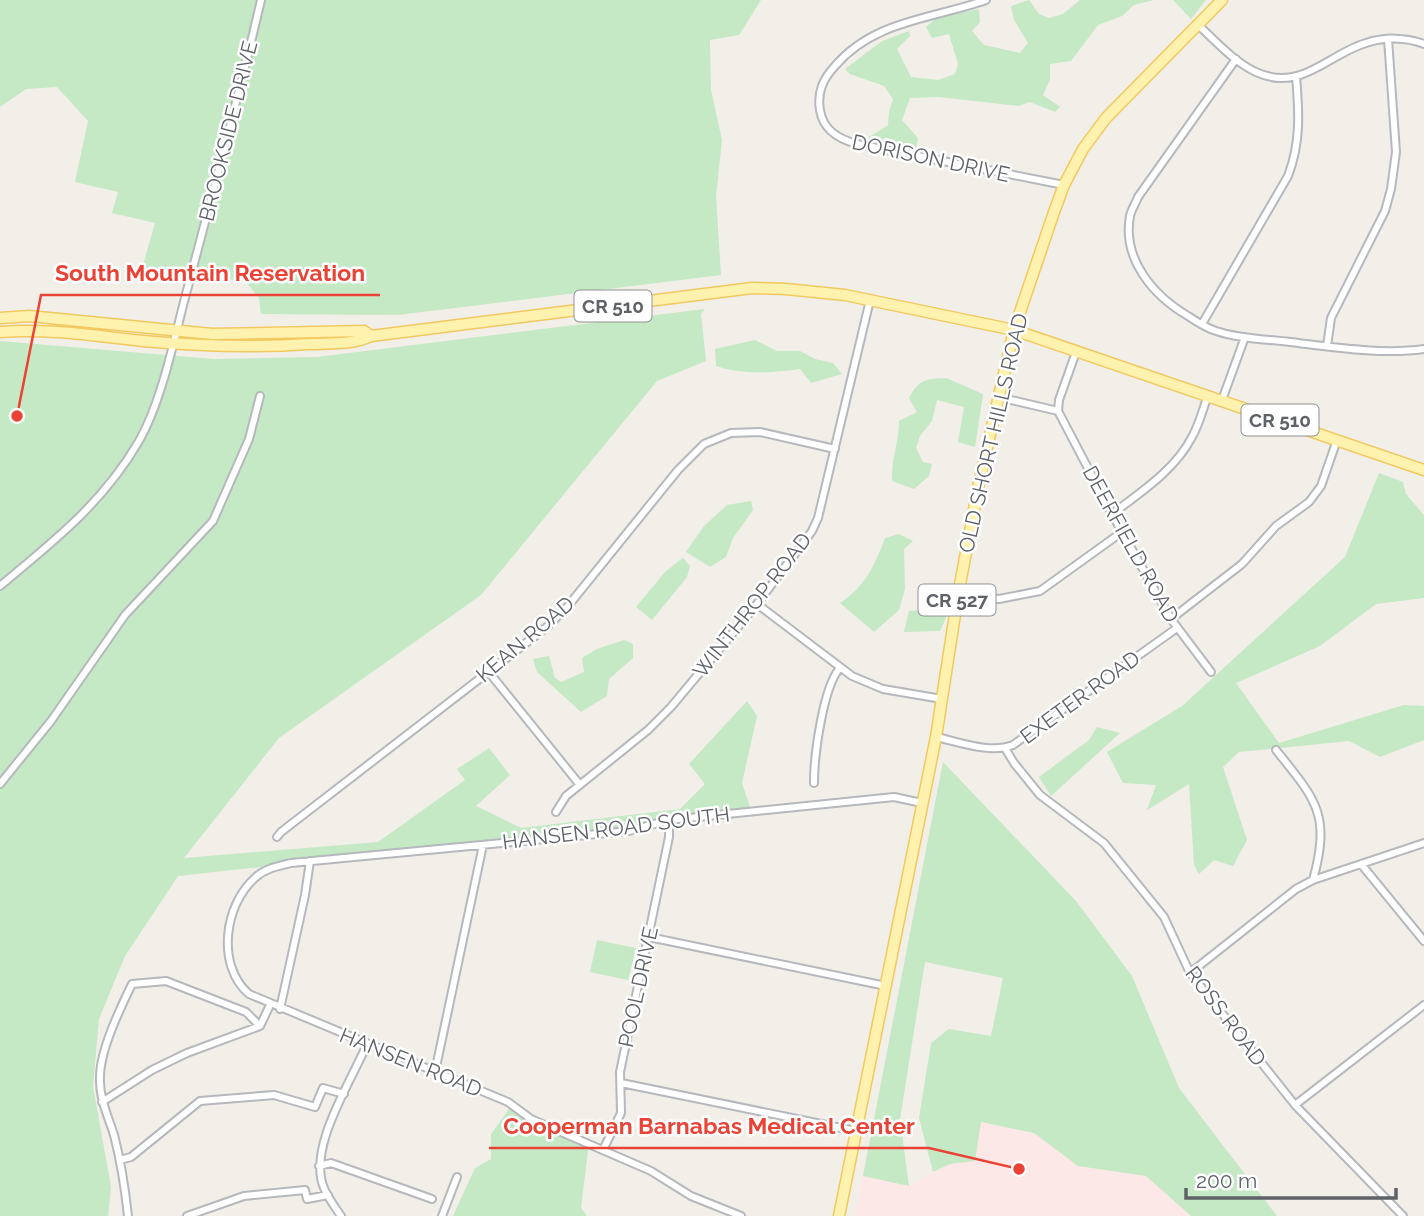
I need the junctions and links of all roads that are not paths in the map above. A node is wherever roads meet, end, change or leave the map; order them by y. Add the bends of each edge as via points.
1 (261, 0) edge
2 (986, 0) edge
3 (1222, 0) edge
4 (1198, 25) junction
5 (1388, 39) junction
6 (1424, 44) edge
7 (1237, 59) junction
8 (1296, 76) junction
9 (1064, 186) junction
10 (870, 300) junction
11 (0, 318) edge
12 (1202, 324) junction
13 (1014, 330) junction
14 (0, 332) edge
15 (177, 332) junction
16 (371, 336) junction
17 (1245, 337) junction
18 (173, 344) junction
19 (1327, 346) junction
20 (1424, 349) edge
21 (1076, 352) junction
22 (1208, 395) junction
23 (260, 396) dead end
24 (998, 397) junction
25 (1222, 400) junction
26 (1058, 411) junction
27 (1337, 440) junction
28 (835, 449) junction
29 (1424, 470) edge
30 (1112, 514) junction
31 (1122, 532) junction
32 (0, 586) edge
33 (958, 595) junction
34 (757, 604) junction
35 (1171, 619) junction
36 (1177, 628) junction
37 (839, 669) junction
38 (488, 671) junction
39 (1211, 672) dead end
40 (942, 699) junction
41 (936, 737) junction
42 (1005, 748) junction
43 (1276, 750) dead end
44 (814, 783) dead end
45 (0, 784) edge
46 (580, 785) junction
47 (922, 803) junction
48 (556, 812) dead end
49 (669, 820) junction
50 (277, 837) dead end
51 (1424, 843) edge
52 (483, 845) junction
53 (310, 860) junction
54 (1361, 864) junction
55 (1313, 880) junction
56 (649, 937) junction
57 (1424, 941) edge
58 (1190, 973) junction
59 (886, 986) junction
60 (271, 1005) junction
61 (1424, 1005) edge
62 (280, 1009) junction
63 (260, 1026) junction
64 (367, 1044) junction
65 (435, 1072) junction
66 (621, 1083) junction
67 (344, 1094) junction
68 (102, 1102) junction
69 (1295, 1105) junction
70 (856, 1131) junction
71 (603, 1150) junction
72 (120, 1160) junction
73 (320, 1166) junction
74 (457, 1177) dead end
75 (328, 1195) junction
76 (432, 1199) dead end
77 (128, 1216) edge
78 (187, 1216) edge
79 (341, 1216) edge
80 (442, 1216) edge
81 (741, 1216) edge
82 (839, 1216) edge
83 (1403, 1216) edge

1 - 15 street, BROOKSIDE DRIVE
2 - 9 street, DORISON DRIVE via 895,26 848,51 820,91 825,126 856,144
3 - 4 main road, OLD SHORT HILLS ROAD / CR 527
4 - 7 street
4 - 9 main road, OLD SHORT HILLS ROAD / CR 527 via 1106,118
5 - 6 street
5 - 8 street via 1364,43
5 - 19 street via 1396,152 1391,189 1385,211 1331,318
7 - 8 street via 1273,78
7 - 12 street via 1138,197 1130,216 1136,261 1147,284 1167,303
8 - 12 street via 1300,121 1294,161
9 - 13 main road, OLD SHORT HILLS ROAD / CR 527
10 - 13 main road, CR 510
10 - 16 main road, CR 510 via 752,288
10 - 28 street, WINTHROP ROAD
11 - 15 main road, CR 510 via 29,316
12 - 17 street via 1213,331
13 - 21 main road, CR 510
13 - 24 main road, OLD SHORT HILLS ROAD / CR 527
14 - 18 main road via 62,332
15 - 16 main road, CR 510 via 364,331
15 - 18 street, BROOKSIDE DRIVE
16 - 18 main road via 362,341 297,345
17 - 19 street
17 - 25 street
18 - 32 street, BROOKSIDE DRIVE via 151,418 114,479 86,512
19 - 20 street
21 - 22 main road, CR 510
21 - 26 street
22 - 25 main road, CR 510
22 - 30 street via 1185,449
23 - 45 street via 249,439 213,521 125,615 51,721
24 - 26 street
24 - 33 main road, OLD SHORT HILLS ROAD / CR 527
25 - 27 main road, CR 510
26 - 30 street, DEERFIELD ROAD
27 - 29 main road, CR 510
27 - 35 street via 1321,486 1309,502 1276,526 1242,564
28 - 34 street, WINTHROP ROAD via 812,531
28 - 38 street, KEAN ROAD via 760,432 731,433 705,444 678,470 568,606
30 - 31 street, DEERFIELD ROAD
31 - 33 street via 1040,591 999,599
31 - 35 street, DEERFIELD ROAD
33 - 40 main road, OLD SHORT HILLS ROAD / CR 527
34 - 37 street
34 - 46 street, WINTHROP ROAD via 656,722
35 - 36 street, DEERFIELD ROAD
36 - 39 street, DEERFIELD ROAD
36 - 42 street, EXETER ROAD
37 - 40 street via 875,687
37 - 44 street via 830,685
38 - 46 street
38 - 50 street, KEAN ROAD
40 - 41 main road, OLD SHORT HILLS ROAD / CR 527
41 - 42 street, EXETER ROAD
41 - 47 main road, OLD SHORT HILLS ROAD / CR 527
42 - 58 street, ROSS ROAD via 1040,795 1104,843 1131,875 1164,917
43 - 55 street via 1307,789 1322,823
46 - 48 street, WINTHROP ROAD
47 - 49 street, HANSEN ROAD SOUTH via 894,797
47 - 59 main road, OLD SHORT HILLS ROAD / CR 527
49 - 52 street, HANSEN ROAD SOUTH via 629,831
49 - 56 street, POOL DRIVE
51 - 54 street
52 - 53 street, HANSEN ROAD SOUTH
52 - 65 street
53 - 60 street, HANSEN ROAD via 257,875 241,894 231,917 232,973 249,994
53 - 62 street
54 - 55 street
54 - 57 street
55 - 58 street
56 - 59 street
56 - 66 street, POOL DRIVE
58 - 69 street, ROSS ROAD
59 - 70 main road, OLD SHORT HILLS ROAD / CR 527
60 - 62 street, HANSEN ROAD
60 - 63 street
61 - 69 street
62 - 64 street, HANSEN ROAD
63 - 68 street via 187,1053
63 - 68 street via 246,1012 166,981 132,984 113,1025 100,1075
64 - 65 street, HANSEN ROAD
64 - 67 street
65 - 71 street, HANSEN ROAD via 508,1102 531,1119
66 - 70 street
66 - 71 street, POOL DRIVE via 621,1113
67 - 72 street via 323,1088 315,1107 274,1095 200,1101 131,1157
67 - 73 street via 323,1139
68 - 72 street
69 - 83 street, ROSS ROAD
70 - 82 main road, OLD SHORT HILLS ROAD / CR 527
71 - 81 street, HANSEN ROAD via 651,1171 691,1196
72 - 77 street
73 - 75 street
73 - 76 street via 331,1163
74 - 80 street
75 - 78 street via 307,1199 305,1190 296,1190 244,1196
75 - 79 street

